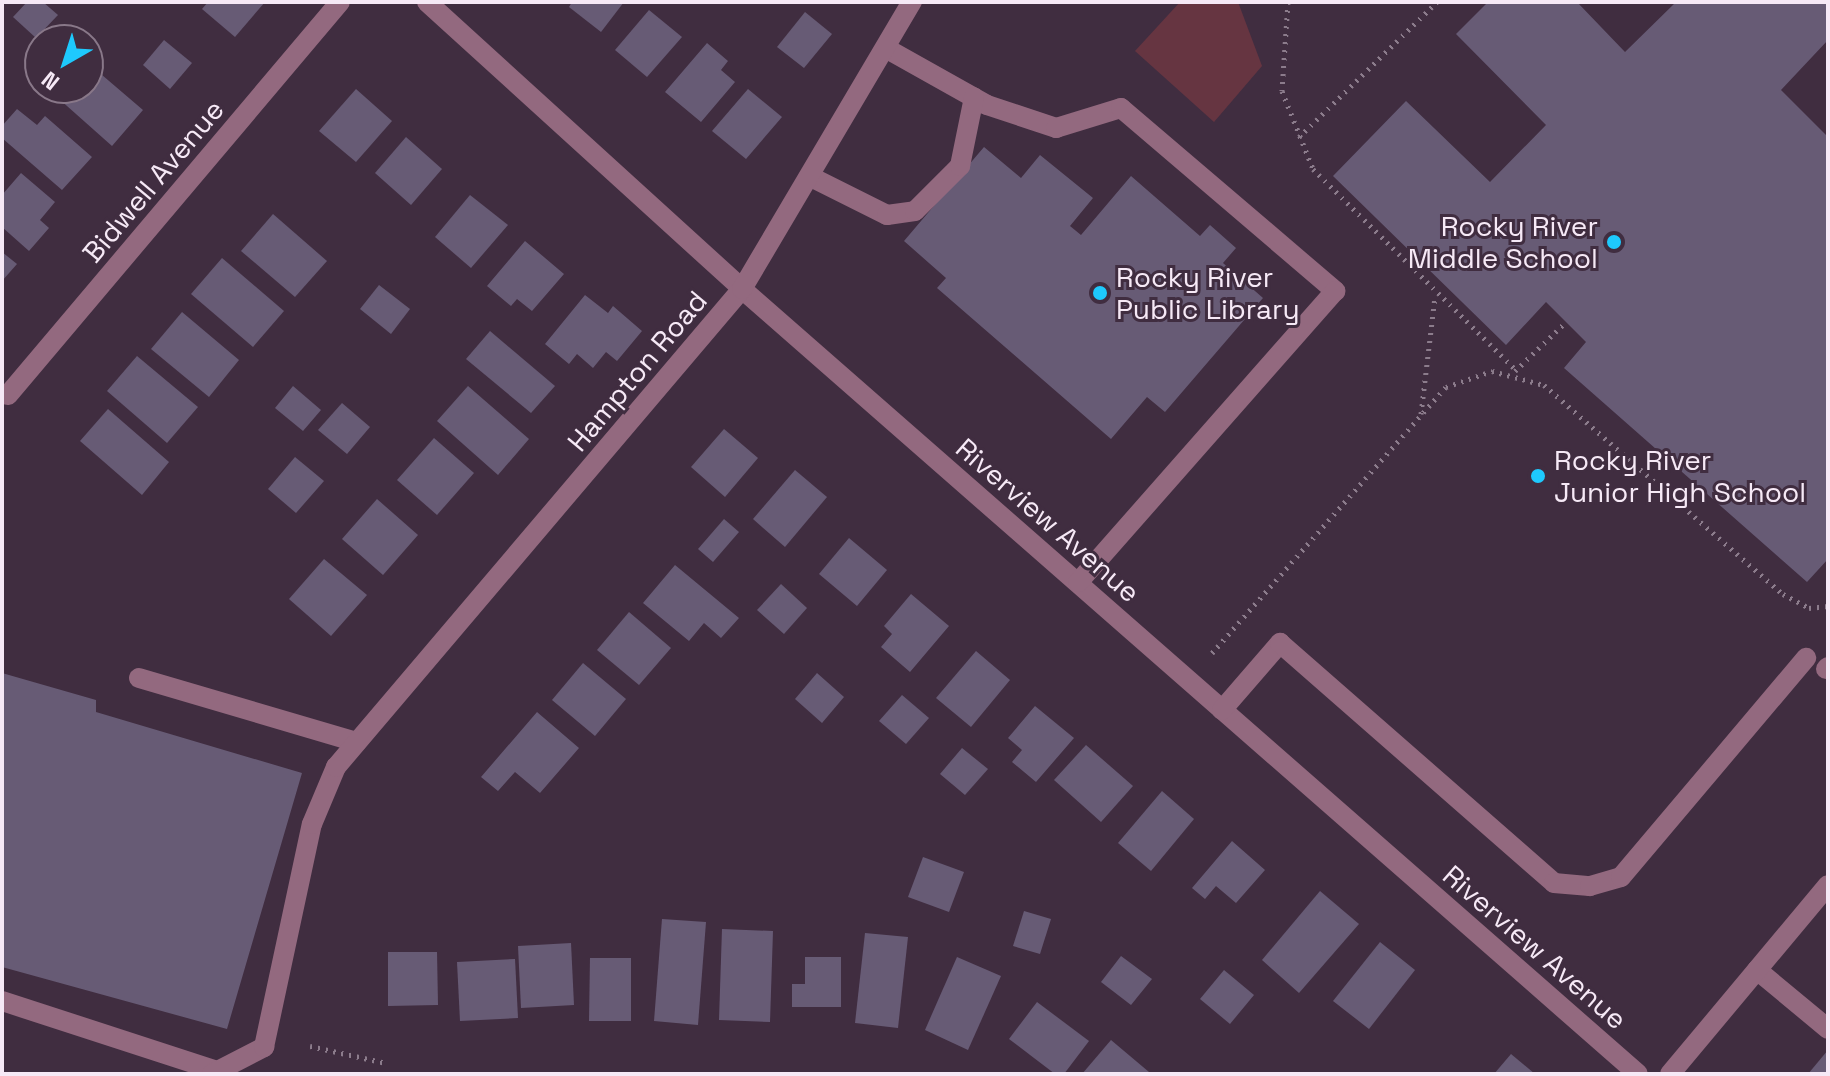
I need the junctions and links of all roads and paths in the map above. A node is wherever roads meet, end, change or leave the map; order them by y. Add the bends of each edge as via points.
1 (340, 2) edge
2 (427, 2) edge
3 (912, 2) edge
4 (1288, 2) edge
5 (1437, 2) edge
6 (889, 50) junction
7 (974, 97) junction
8 (1299, 137) junction
9 (811, 177) junction
10 (742, 289) junction
11 (1436, 296) junction
12 (1566, 322) dead end
13 (1516, 370) junction
14 (1510, 376) junction
15 (8, 395) dead end
16 (1421, 415) junction
17 (1078, 582) junction
18 (1828, 606) edge
19 (1212, 653) dead end
20 (1806, 658) dead end
21 (139, 678) dead end
22 (1222, 710) junction
23 (357, 742) junction
24 (1828, 885) edge
25 (1757, 970) junction
26 (2, 1001) edge
27 (1828, 1029) edge
28 (310, 1046) dead end
29 (386, 1063) dead end
30 (213, 1072) edge
31 (1638, 1074) edge
32 (1670, 1074) edge

1 - 15 street, Bidwell Avenue
2 - 10 street, Riverview Avenue
3 - 6 street, Hampton Road
4 - 8 path via 1282,91
5 - 8 path
6 - 7 street
6 - 9 street, Hampton Road
7 - 9 street via 960,166 915,211 887,215
7 - 17 street via 1056,128 1121,108 1335,291
8 - 11 path via 1313,169
9 - 10 street, Hampton Road
10 - 17 street, Riverview Avenue
10 - 23 street, Hampton Road
11 - 13 path
11 - 16 path
12 - 13 path
13 - 14 path
14 - 16 path via 1492,371 1446,387
14 - 18 path via 1544,385 1585,417 1783,594 1809,608
16 - 19 path
17 - 22 street, Riverview Avenue
20 - 22 street via 1621,877 1590,886 1554,883 1280,643
21 - 23 street
22 - 31 street, Riverview Avenue
23 - 30 street, Hampton Road via 336,767 312,824 264,1047
24 - 25 street
25 - 27 street
25 - 32 street
26 - 30 street
28 - 29 path

